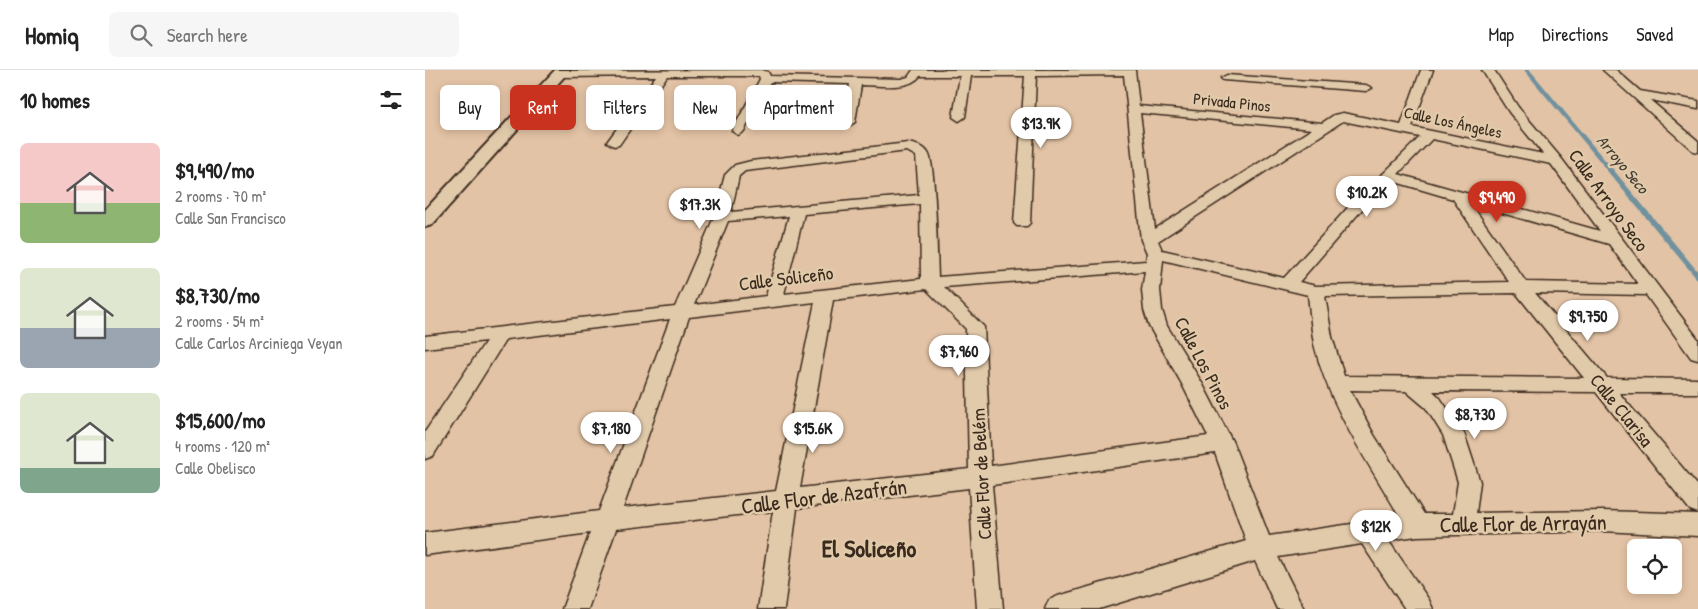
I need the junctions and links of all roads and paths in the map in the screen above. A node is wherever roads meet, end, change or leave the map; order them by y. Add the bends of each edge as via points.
1 (1427, 70) edge
2 (1488, 70) edge
3 (1609, 70) edge
4 (702, 71) edge
5 (1129, 71) edge
6 (561, 72) edge
7 (918, 72) edge
8 (966, 72) junction
9 (1031, 72) junction
10 (664, 73) junction
11 (1263, 75) edge
12 (1227, 78) dead end
13 (765, 79) junction
14 (855, 81) junction
15 (908, 81) joint
16 (1366, 88) dead end
17 (1636, 94) junction
18 (852, 102) edge
19 (1698, 106) edge
20 (1134, 108) junction
21 (959, 117) dead end
22 (1326, 127) junction
23 (1405, 130) junction
24 (738, 131) dead end
25 (1429, 135) junction
26 (614, 142) dead end
27 (1698, 148) edge
28 (1556, 162) junction
29 (1389, 176) junction
30 (1458, 196) junction
31 (927, 199) junction
32 (798, 210) junction
33 (722, 217) junction
34 (425, 221) edge
35 (1022, 223) dead end
36 (1613, 240) junction
37 (1152, 253) junction
38 (930, 283) junction
39 (1287, 285) junction
40 (1521, 287) junction
41 (1650, 290) junction
42 (1316, 292) junction
43 (825, 294) junction
44 (774, 300) junction
45 (681, 312) junction
46 (500, 334) junction
47 (425, 342) edge
48 (1698, 353) edge
49 (1337, 383) junction
50 (1411, 384) junction
51 (1601, 384) junction
52 (1698, 386) edge
53 (1221, 443) junction
54 (425, 450) edge
55 (980, 477) junction
56 (786, 500) junction
57 (1698, 503) edge
58 (607, 520) junction
59 (1463, 524) junction
60 (1698, 525) edge
61 (1417, 526) junction
62 (1369, 533) junction
63 (425, 544) edge
64 (1261, 548) junction
65 (575, 609) edge
66 (771, 609) edge
67 (990, 609) edge
68 (1058, 609) edge
69 (1291, 609) edge
70 (1420, 609) edge

1 - 23 street
2 - 28 street, Calle Arroyo Seco via 1513,109
3 - 17 street
4 - 10 street
4 - 13 street via 756,72 764,74
5 - 9 street
5 - 20 street, Calle Los Pinos
6 - 10 street
6 - 34 street
7 - 8 street
7 - 15 street
8 - 9 street
8 - 21 street
9 - 35 street
10 - 26 street
11 - 12 street
11 - 16 street
13 - 14 street
13 - 24 street
14 - 15 street
14 - 18 street
17 - 19 street
17 - 27 street
20 - 22 street, Privada Pinos
20 - 37 street, Calle Los Pinos
22 - 23 street, Calle Los Ángeles via 1343,117
22 - 37 street
23 - 25 street, Calle Los Ángeles
25 - 28 street, Calle Los Ángeles
25 - 29 street
28 - 36 street, Calle Arroyo Seco
29 - 30 street
29 - 39 street via 1367,195
30 - 36 street
30 - 40 street, Calle Clarisa
31 - 32 street
31 - 33 street via 923,155 908,147 740,168 732,175
31 - 38 street
32 - 33 street
32 - 44 street
33 - 45 street
36 - 41 street, Calle Arroyo Seco
37 - 38 street, Calle Soliceño
37 - 39 street
37 - 53 street, Calle Los Pinos via 1151,290 1158,326 1192,383
38 - 43 street, Calle Soliceño
38 - 55 street, Calle Flor de Belém via 975,327
39 - 42 street
40 - 41 street
40 - 42 street
40 - 51 street, Calle Clarisa
41 - 48 street, Calle Arroyo Seco
42 - 49 street via 1325,351
43 - 44 street, Calle Soliceño
43 - 56 street
44 - 45 street, Calle Soliceño
45 - 46 street, Calle Soliceño
45 - 58 street
46 - 47 street, Calle Soliceño
46 - 54 street
49 - 50 street
49 - 61 street via 1353,417
50 - 51 street
50 - 59 street via 1433,403 1453,434 1469,482
51 - 52 street
51 - 57 street, Calle Clarisa
53 - 55 street, Calle Flor de Azafrán
53 - 64 street, Calle Los Pinos
55 - 56 street, Calle Flor de Azafrán
55 - 67 street, Calle Flor de Belém
56 - 58 street, Calle Flor de Azafrán
56 - 66 street
58 - 63 street, Calle Flor de Azafrán
58 - 65 street
59 - 60 street, Calle Flor de Arrayán via 1603,521
59 - 61 street, Calle Flor de Arrayán
61 - 62 street, Calle Flor de Arrayán
62 - 64 street, Calle Flor de Arrayán
62 - 70 street
64 - 68 street, Calle Flor de Arrayán
64 - 69 street, Calle Los Pinos

